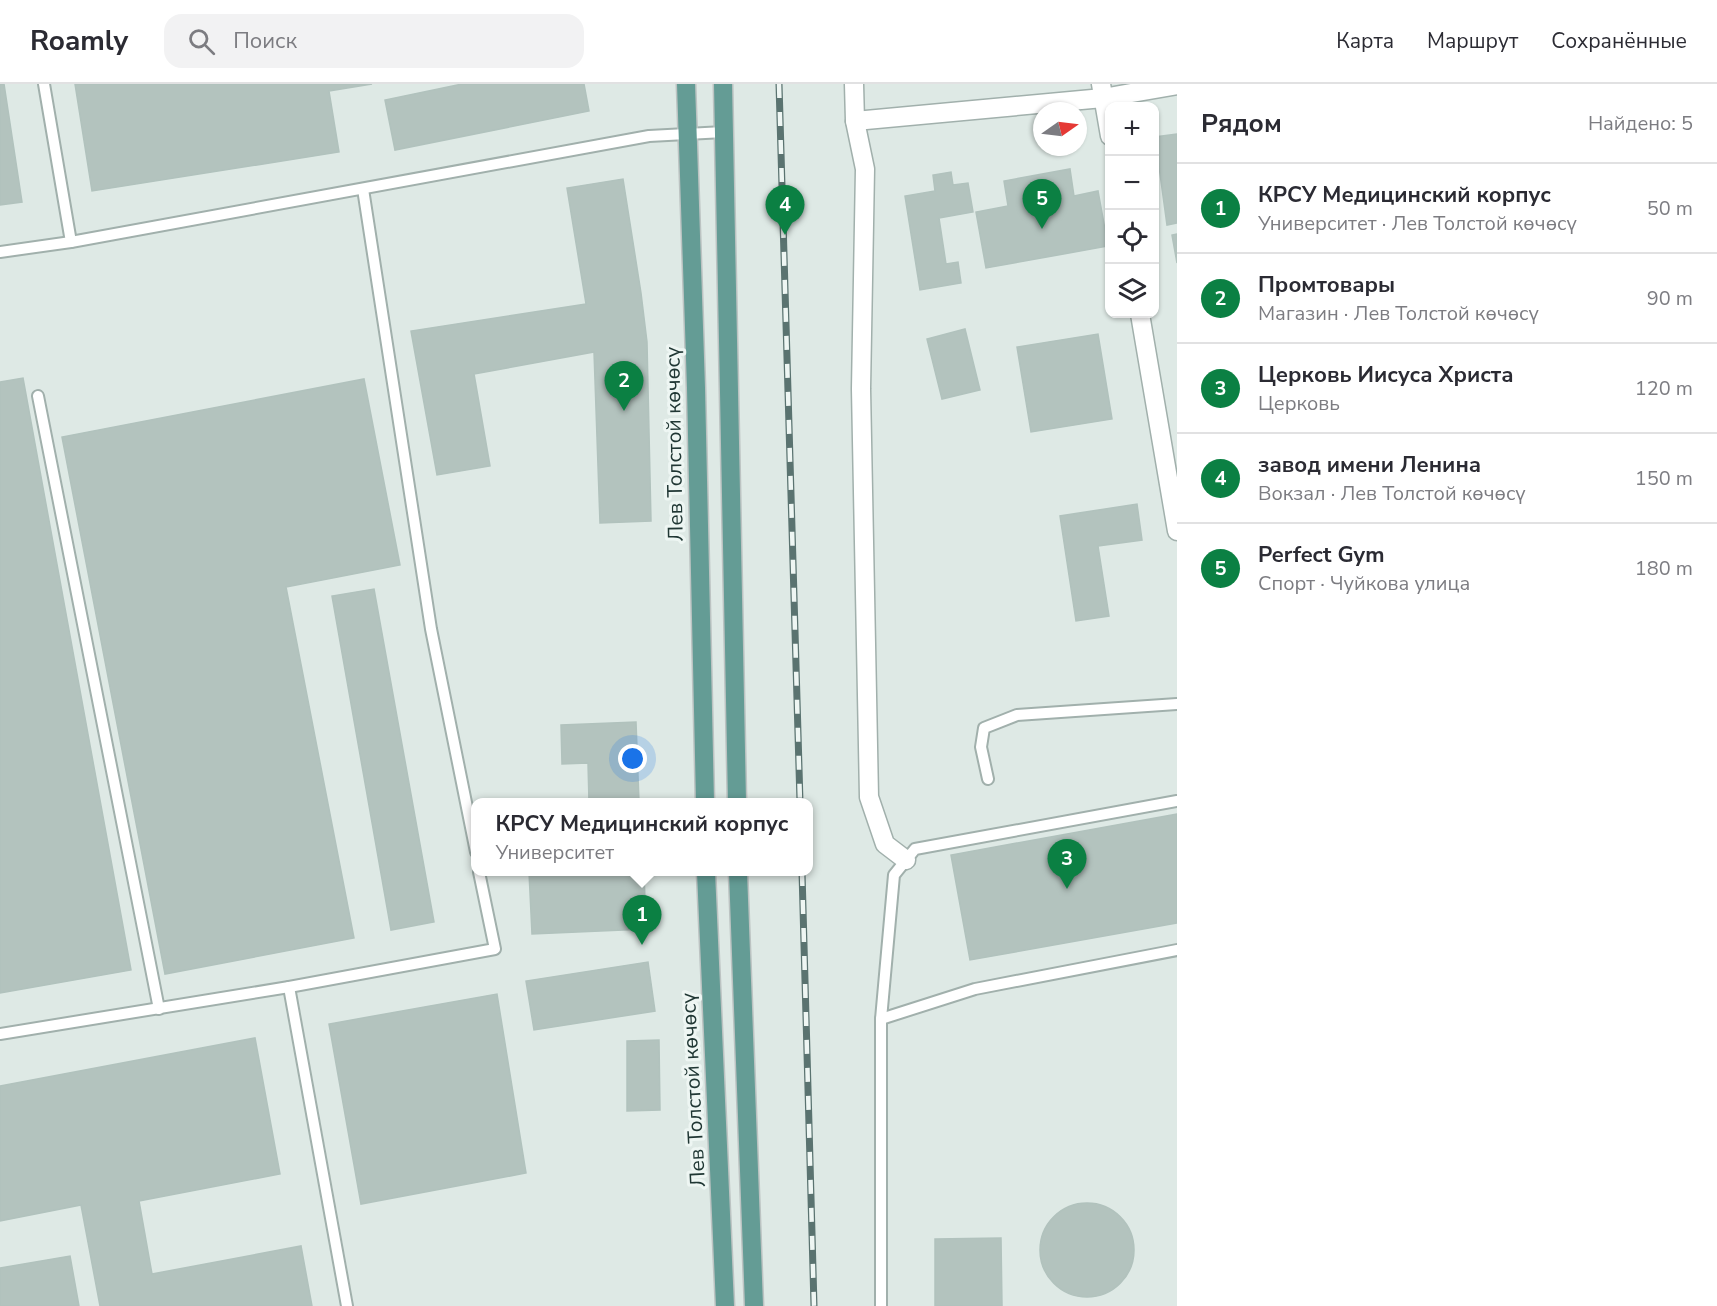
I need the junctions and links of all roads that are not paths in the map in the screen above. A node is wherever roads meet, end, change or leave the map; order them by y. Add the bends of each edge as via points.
1 (44, 84) edge
2 (686, 84) edge
3 (723, 84) edge
4 (854, 84) edge
5 (1177, 85) edge
6 (1102, 91) edge
7 (1105, 108) edge
8 (855, 121) junction
9 (724, 132) junction
10 (688, 133) junction
11 (363, 189) junction
12 (71, 242) junction
13 (0, 252) edge
14 (1141, 318) edge
15 (38, 396) dead end
16 (1177, 531) edge
17 (1177, 704) edge
18 (988, 779) dead end
19 (705, 798) edge
20 (737, 798) edge
21 (1177, 801) edge
22 (471, 827) edge
23 (906, 860) junction
24 (480, 876) edge
25 (706, 876) edge
26 (738, 876) edge
27 (1177, 950) edge
28 (289, 987) junction
29 (159, 1009) junction
30 (880, 1019) junction
31 (0, 1034) edge
32 (348, 1306) edge
33 (725, 1306) edge
34 (754, 1306) edge
35 (881, 1306) edge

1 - 12 lane
2 - 10 main road, Лев Толстой көчөсү
3 - 9 main road
4 - 8 street
5 - 6 street
6 - 7 street
6 - 8 street
8 - 23 street via 865,169 861,389 869,797 885,844
9 - 10 lane
9 - 20 main road
10 - 11 lane via 649,136
10 - 19 main road, Лев Толстой көчөсү
11 - 12 lane
11 - 22 lane via 431,629
12 - 13 lane
14 - 16 street
15 - 29 lane
17 - 18 lane via 1017,716 984,728 981,747
21 - 23 lane via 915,849
23 - 30 lane via 894,876
24 - 28 lane via 495,949
25 - 33 main road, Лев Толстой көчөсү
26 - 34 main road
27 - 30 lane via 975,989
28 - 29 lane
28 - 32 lane
29 - 31 lane
30 - 35 lane

